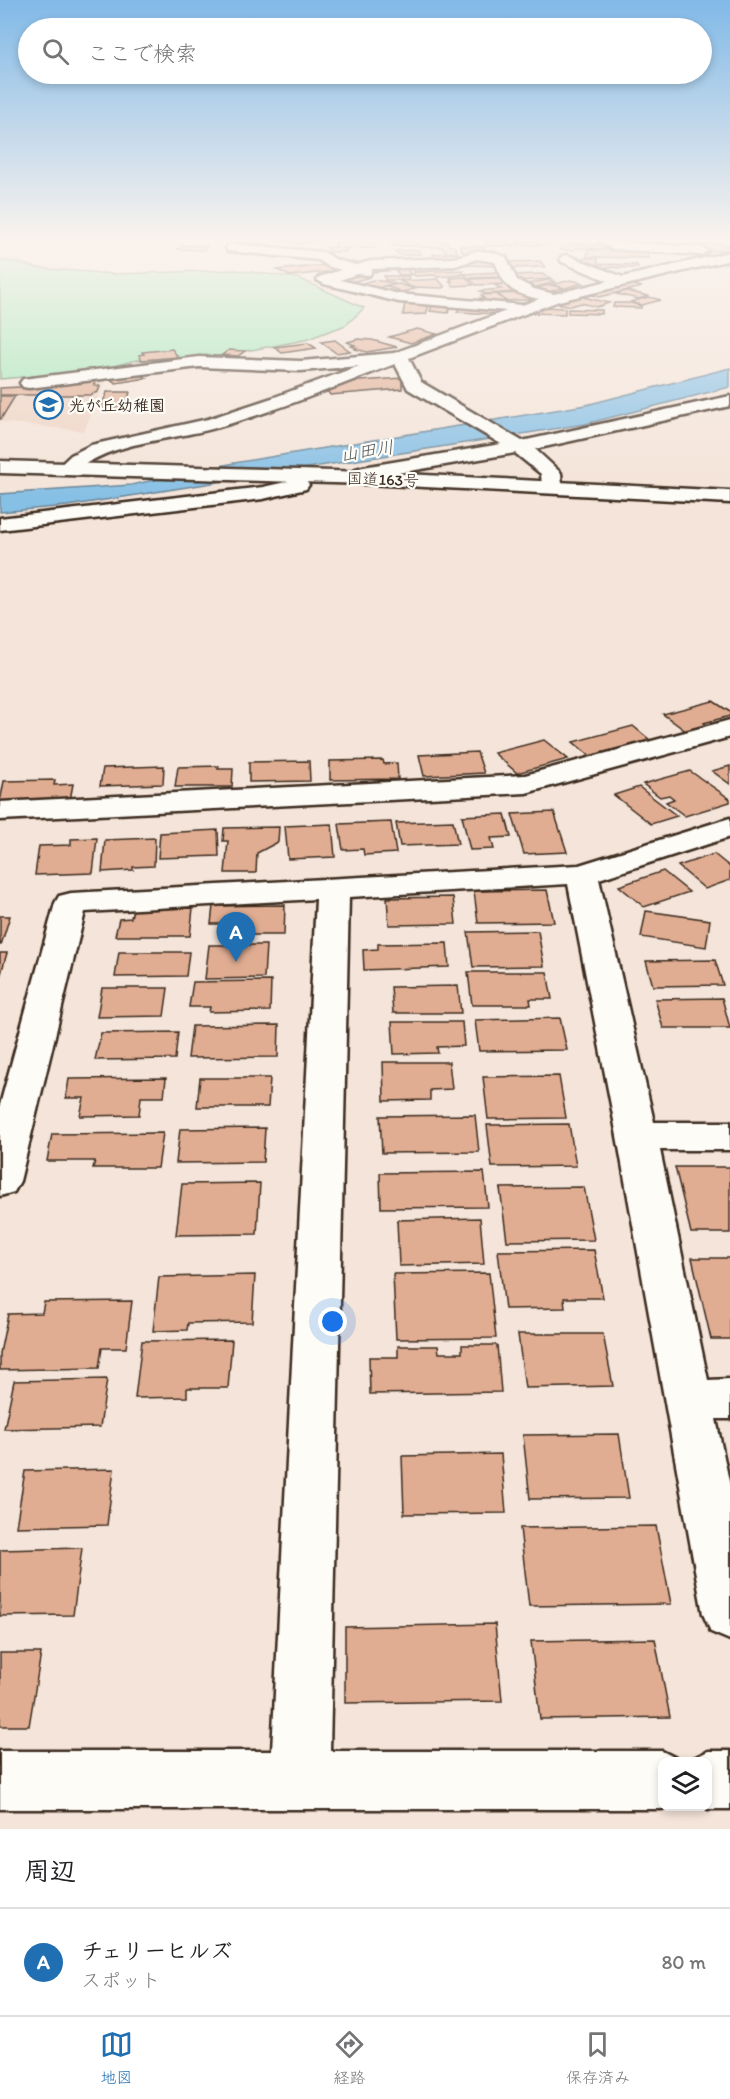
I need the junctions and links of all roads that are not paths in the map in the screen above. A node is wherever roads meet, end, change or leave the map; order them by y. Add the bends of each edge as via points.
1 (479, 326) edge
2 (400, 357) junction
3 (29, 383) dead end
4 (730, 401) edge
5 (516, 445) junction
6 (0, 467) edge
7 (66, 469) junction
8 (363, 473) dead end
9 (299, 485) dead end
10 (552, 486) junction
11 (730, 497) edge
12 (0, 524) edge
13 (730, 728) edge
14 (0, 811) edge
15 (730, 827) edge
16 (582, 874) junction
17 (333, 889) junction
18 (637, 1136) junction
19 (730, 1136) edge
20 (0, 1181) edge
21 (710, 1399) edge
22 (730, 1614) edge
23 (0, 1780) edge
24 (300, 1780) junction
25 (658, 1780) edge
26 (712, 1780) edge
27 (730, 1780) edge

1 - 2 main road
2 - 3 main road via 302,366 177,363
2 - 5 main road via 414,385
2 - 7 main road via 213,423 98,449
4 - 5 main road
5 - 8 main road
5 - 10 main road via 551,473
6 - 7 main road, 国道163号
7 - 10 main road, 国道163号
9 - 12 main road via 264,493
10 - 11 main road, 国道163号
13 - 14 main road via 526,784
15 - 16 main road
16 - 17 main road
16 - 18 main road
17 - 20 main road via 71,903
17 - 24 main road
18 - 19 main road
18 - 21 main road
21 - 22 main road
23 - 24 main road
24 - 25 main road
26 - 27 main road

